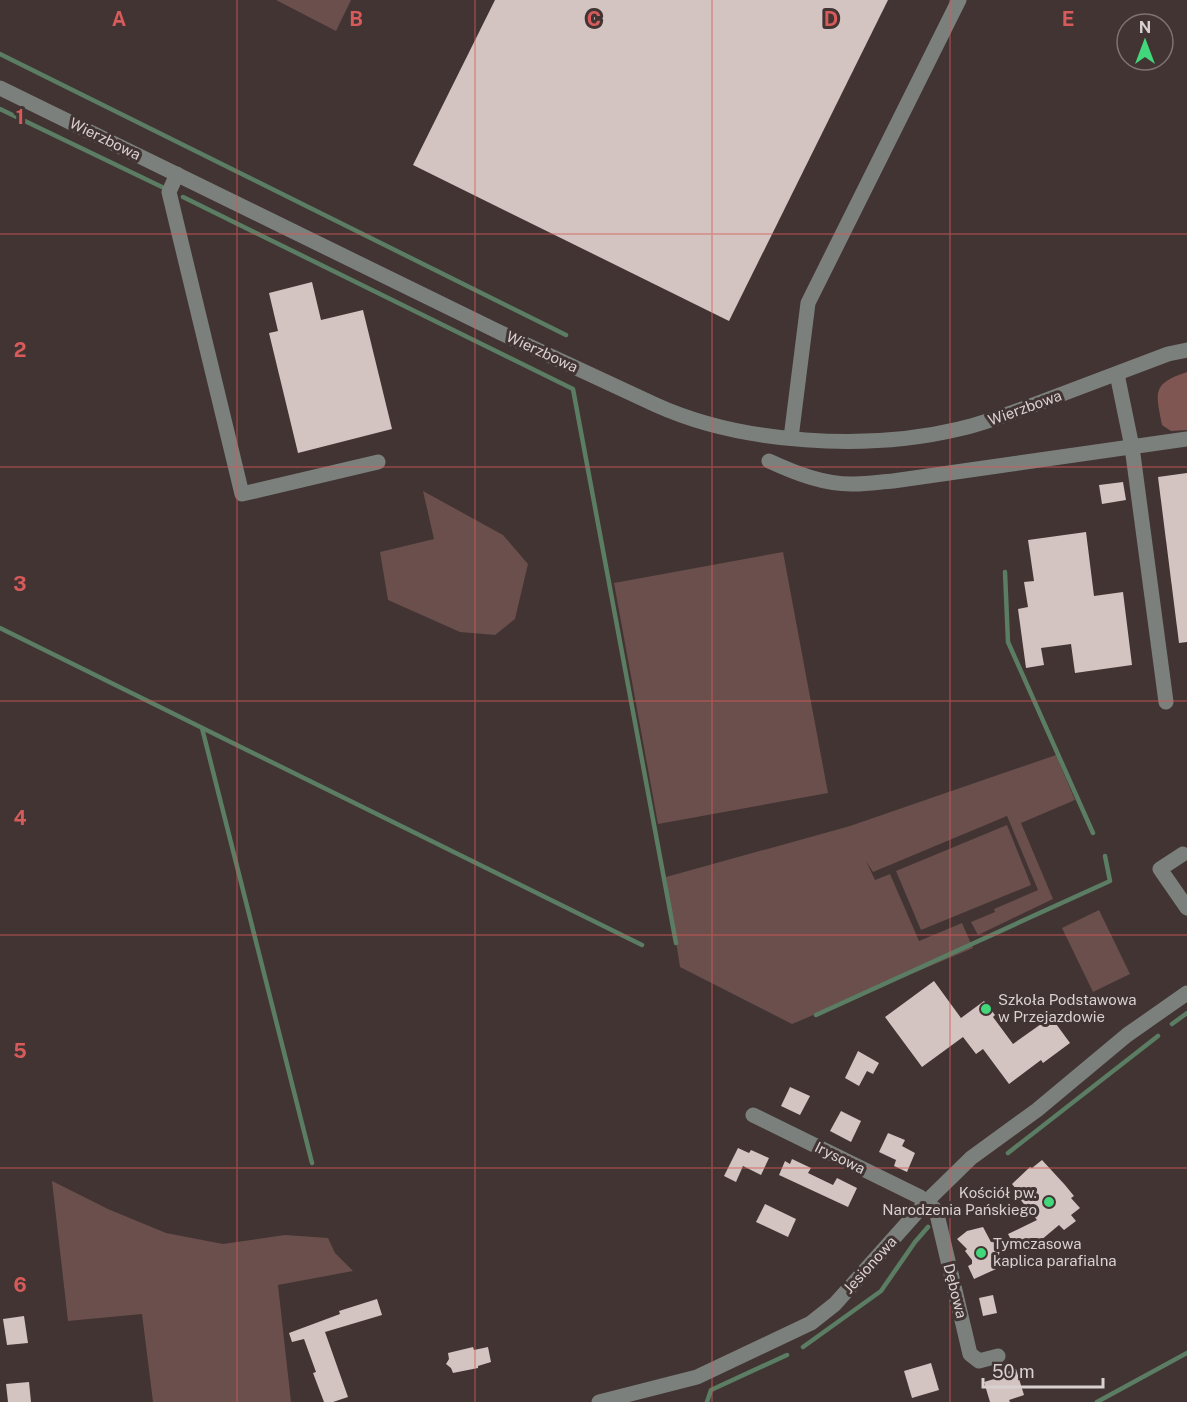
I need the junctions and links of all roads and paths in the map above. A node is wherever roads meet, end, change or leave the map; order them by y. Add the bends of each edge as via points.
1 (959, 0) edge
2 (0, 88) edge
3 (177, 174) junction
4 (1187, 350) edge
5 (1117, 374) junction
6 (792, 438) junction
7 (1187, 439) edge
8 (1132, 447) junction
9 (769, 461) dead end
10 (378, 462) dead end
11 (1166, 702) dead end
12 (1183, 854) dead end
13 (1187, 908) edge
14 (1187, 993) edge
15 (753, 1115) dead end
16 (926, 1202) junction
17 (998, 1356) dead end
18 (599, 1402) edge

1 - 6 street via 808,303
2 - 3 street, Wierzbowa
3 - 6 street, Wierzbowa via 678,415
3 - 10 street via 169,192 242,494
4 - 5 street, Wierzbowa
5 - 6 street, Wierzbowa via 995,420 958,429 892,440
5 - 8 street
7 - 8 street
8 - 9 street via 854,484 824,481
8 - 11 street
12 - 13 street via 1160,869
14 - 16 street, Jesionowa via 1127,1035 1037,1110 971,1158
15 - 16 street, Irysowa
16 - 17 street, Dębowa via 936,1210 970,1354 979,1361
16 - 18 street, Jesionowa via 835,1304 811,1323 697,1377

